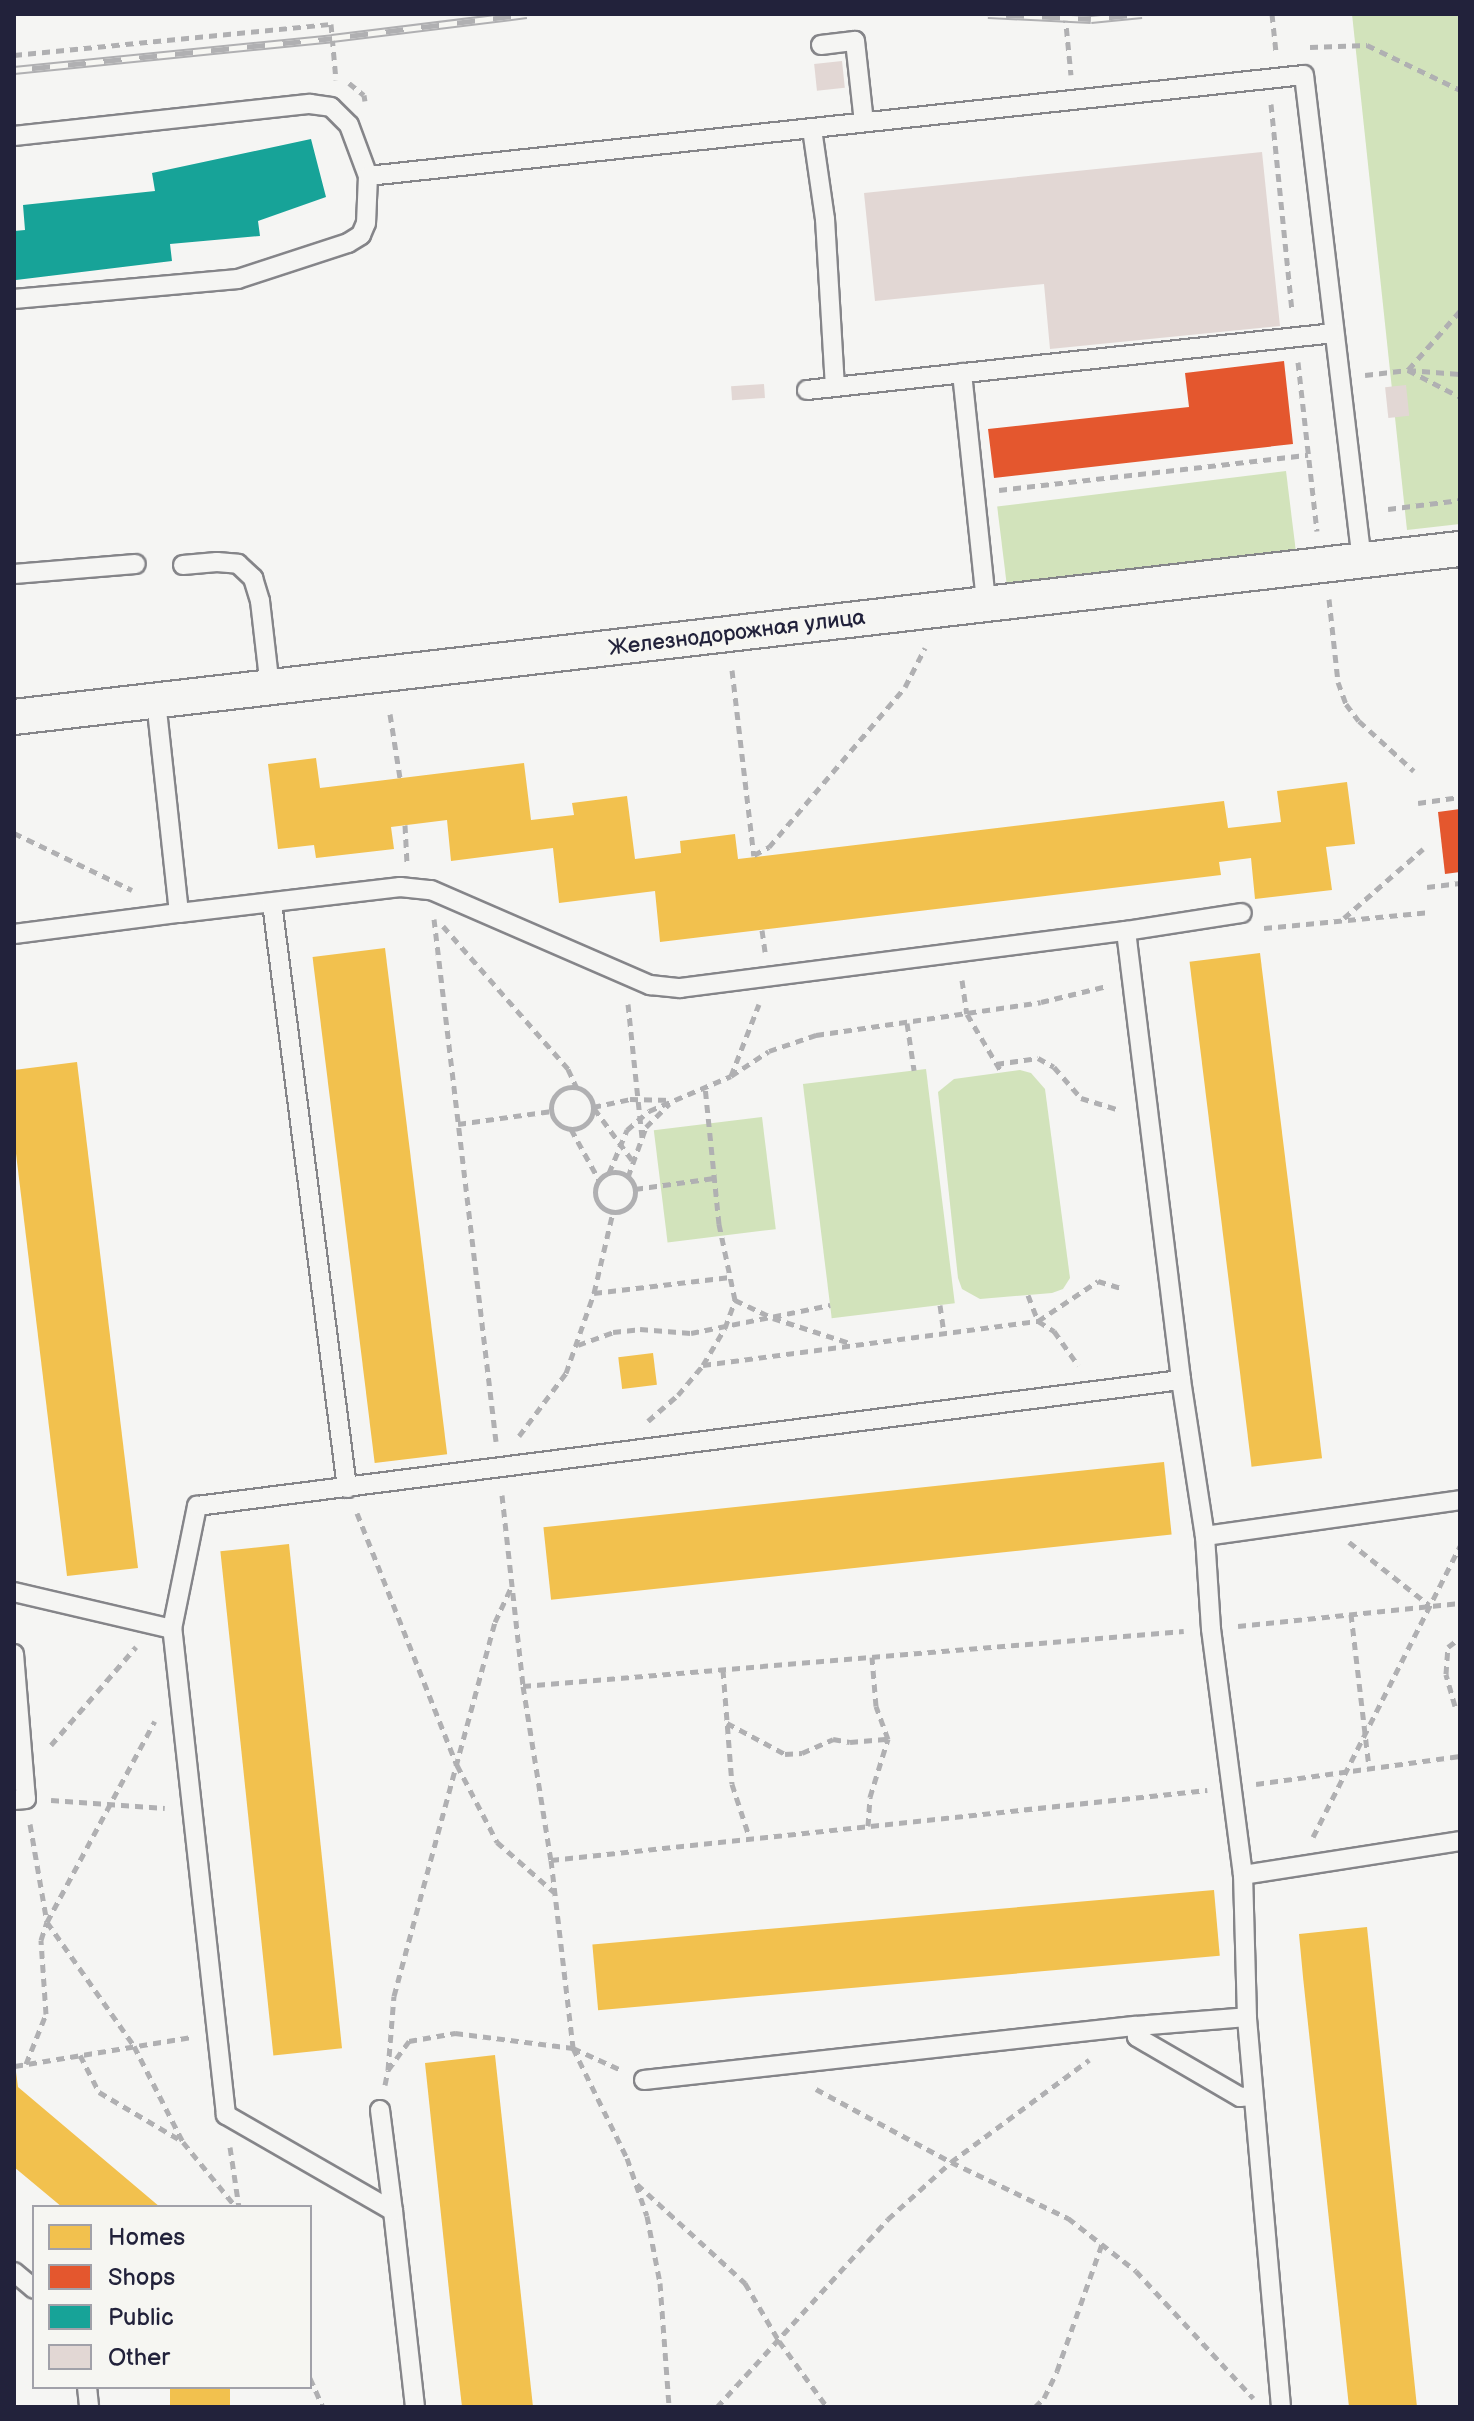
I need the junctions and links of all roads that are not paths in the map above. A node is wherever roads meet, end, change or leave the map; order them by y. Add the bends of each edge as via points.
1 (821, 45) dead end
2 (864, 122) junction
3 (812, 129) junction
4 (14, 136) edge
5 (368, 176) junction
6 (14, 299) edge
7 (1334, 333) junction
8 (962, 373) junction
9 (835, 387) junction
10 (807, 390) dead end
11 (1460, 549) edge
12 (1362, 560) junction
13 (136, 564) dead end
14 (183, 565) dead end
15 (14, 574) edge
16 (986, 603) junction
17 (270, 688) junction
18 (156, 701) junction
19 (14, 717) edge
20 (272, 903) junction
21 (179, 913) junction
22 (1246, 922) road end
23 (1126, 931) junction
24 (14, 934) edge
25 (1181, 1380) junction
26 (347, 1488) junction
27 (1460, 1500) edge
28 (1205, 1536) junction
29 (14, 1592) edge
30 (164, 1627) junction
31 (14, 1654) edge
32 (20, 1799) edge
33 (1460, 1841) edge
34 (1243, 1875) junction
35 (1247, 2017) junction
36 (1136, 2026) junction
37 (644, 2080) road end
38 (1253, 2096) junction
39 (380, 2110) road end
40 (393, 2211) junction
41 (14, 2272) edge
42 (32, 2287) edge
43 (415, 2407) edge
44 (1281, 2407) edge

1 - 2 lane via 855,41
2 - 3 lane
2 - 7 lane via 1304,75
3 - 5 lane
3 - 9 lane via 825,219
4 - 5 lane via 310,104 331,107 349,125
5 - 6 lane via 366,223 361,235 348,243 238,279
7 - 8 lane
7 - 12 lane
8 - 9 lane
8 - 16 lane
9 - 10 lane
11 - 12 street, Железнодорожная улица
12 - 16 street, Железнодорожная улица via 1325,581
13 - 15 lane
14 - 17 lane via 238,564 253,578
16 - 17 street, Железнодорожная улица
17 - 18 street, Железнодорожная улица
18 - 19 street, Железнодорожная улица
18 - 21 lane
20 - 21 lane
20 - 23 lane via 400,887 431,890 650,985 680,988
20 - 26 lane
21 - 24 lane
22 - 23 lane
23 - 25 lane
25 - 26 lane
25 - 28 lane
26 - 30 lane via 197,1506
27 - 28 lane
28 - 34 lane via 1211,1629
29 - 30 lane
30 - 40 lane via 177,1680 226,2115
31 - 32 lane via 25,1773
33 - 34 lane
34 - 35 lane
35 - 36 lane
35 - 38 lane
36 - 37 lane
36 - 38 lane via 1137,2037 1240,2097
38 - 44 lane
39 - 40 lane
40 - 43 lane
41 - 42 lane

